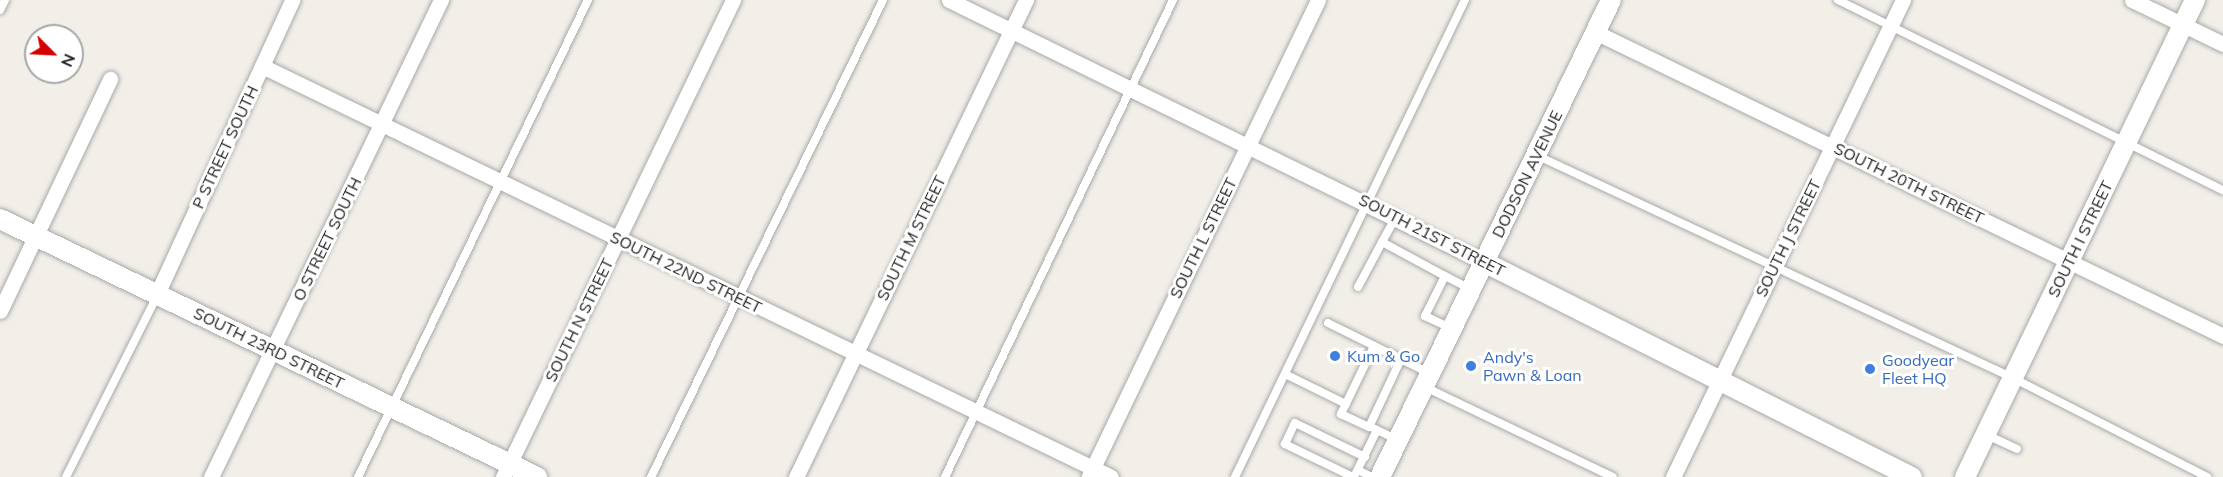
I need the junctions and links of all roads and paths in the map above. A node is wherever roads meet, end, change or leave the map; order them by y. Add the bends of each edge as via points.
1 (5, 0) edge
2 (292, 0) edge
3 (441, 0) edge
4 (588, 0) edge
5 (733, 0) edge
6 (883, 0) edge
7 (949, 0) edge
8 (1026, 0) edge
9 (1173, 0) edge
10 (1318, 0) edge
11 (1465, 0) edge
12 (1611, 0) edge
13 (1839, 0) edge
14 (1903, 0) edge
15 (2132, 0) edge
16 (2195, 0) edge
17 (0, 10) edge
18 (2183, 24) junction
19 (1891, 25) junction
20 (1011, 30) junction
21 (1595, 32) junction
22 (2223, 44) edge
23 (262, 66) junction
24 (110, 79) dead end
25 (1131, 87) junction
26 (382, 125) junction
27 (1249, 144) junction
28 (2126, 144) junction
29 (1832, 146) junction
30 (1536, 155) junction
31 (502, 183) junction
32 (2223, 190) edge
33 (1370, 202) junction
34 (1396, 217) junction
35 (0, 219) edge
36 (37, 236) junction
37 (618, 239) junction
38 (1382, 242) junction
39 (2070, 261) junction
40 (1484, 262) junction
41 (1775, 264) junction
42 (1445, 276) junction
43 (1358, 287) dead end
44 (1471, 289) junction
45 (157, 294) junction
46 (738, 297) junction
47 (0, 311) edge
48 (1328, 323) dead end
49 (1452, 328) junction
50 (2223, 336) edge
51 (1374, 346) junction
52 (273, 350) junction
53 (855, 354) junction
54 (1401, 359) junction
55 (1285, 374) junction
56 (2013, 378) junction
57 (1427, 380) junction
58 (1718, 384) junction
59 (1346, 404) junction
60 (392, 407) junction
61 (976, 412) junction
62 (1373, 428) junction
63 (1986, 434) junction
64 (1398, 440) junction
65 (2017, 449) dead end
66 (1365, 457) junction
67 (506, 470) edge
68 (1091, 473) edge
69 (1355, 475) edge
70 (66, 477) edge
71 (211, 477) edge
72 (358, 477) edge
73 (537, 477) edge
74 (651, 477) edge
75 (796, 477) edge
76 (945, 477) edge
77 (1111, 477) edge
78 (1235, 477) edge
79 (1372, 477) edge
80 (1380, 477) edge
81 (1613, 477) edge
82 (1672, 477) edge
83 (1912, 477) edge
84 (1965, 477) edge
85 (2207, 477) edge

1 - 17 lane
2 - 23 street, P STREET SOUTH
3 - 26 street, O STREET SOUTH
4 - 31 lane
5 - 37 street, SOUTH N STREET
6 - 46 lane
7 - 20 street, SOUTH 21ST STREET
8 - 20 street, SOUTH M STREET
9 - 25 lane
10 - 27 street, SOUTH L STREET
11 - 33 lane
12 - 21 street, DODSON AVENUE
13 - 19 lane
14 - 19 street, SOUTH J STREET
15 - 18 street
16 - 18 street, SOUTH I STREET
18 - 22 street
18 - 28 street, SOUTH I STREET
19 - 28 lane
19 - 29 street, SOUTH J STREET
20 - 25 street, SOUTH 21ST STREET
20 - 53 street, SOUTH M STREET
21 - 29 street, SOUTH 20TH STREET
21 - 30 street, DODSON AVENUE
23 - 26 street, SOUTH 22ND STREET
23 - 45 street, P STREET SOUTH
24 - 36 street
25 - 27 street, SOUTH 21ST STREET
25 - 61 lane
26 - 31 street, SOUTH 22ND STREET
26 - 52 street, O STREET SOUTH
27 - 33 street, SOUTH 21ST STREET
27 - 68 street, SOUTH L STREET
28 - 32 lane
28 - 39 street, SOUTH I STREET
29 - 39 street, SOUTH 20TH STREET
29 - 41 street, SOUTH J STREET
30 - 40 street, DODSON AVENUE
30 - 41 lane
31 - 37 street, SOUTH 22ND STREET
31 - 60 lane
33 - 34 street, SOUTH 21ST STREET
33 - 55 lane
34 - 38 lane
34 - 40 street, SOUTH 21ST STREET
35 - 36 street, SOUTH 23RD STREET
36 - 45 street, SOUTH 23RD STREET
36 - 47 street
37 - 46 street, SOUTH 22ND STREET
37 - 67 street, SOUTH N STREET
38 - 42 lane
38 - 43 lane
39 - 50 street, SOUTH 20TH STREET
39 - 56 street, SOUTH I STREET
40 - 44 street, DODSON AVENUE
40 - 58 street, SOUTH 21ST STREET
41 - 56 lane
41 - 58 street, SOUTH J STREET
42 - 44 lane
42 - 49 lane via 1425,316
44 - 49 street, DODSON AVENUE
45 - 52 street, SOUTH 23RD STREET
45 - 70 lane
46 - 53 street, SOUTH 22ND STREET
46 - 74 lane
48 - 51 lane
49 - 57 street, DODSON AVENUE
51 - 54 lane
51 - 59 lane
52 - 60 street, SOUTH 23RD STREET
52 - 71 street, O STREET SOUTH
53 - 61 street, SOUTH 22ND STREET
53 - 75 street, SOUTH M STREET
54 - 57 lane
54 - 62 lane
55 - 59 lane
55 - 78 lane
56 - 63 street, SOUTH I STREET
56 - 85 lane
57 - 64 street, DODSON AVENUE
57 - 81 lane
58 - 82 street, SOUTH J STREET
58 - 83 street, SOUTH 21ST STREET
59 - 62 lane via 1341,414
60 - 67 street, SOUTH 23RD STREET
60 - 72 lane
61 - 68 street, SOUTH 22ND STREET
61 - 76 lane
62 - 64 lane
62 - 66 lane
63 - 65 lane
63 - 84 street, SOUTH I STREET
64 - 80 street, DODSON AVENUE
66 - 69 lane
66 - 69 lane via 1295,423 1285,444
67 - 73 street, SOUTH 23RD STREET
68 - 77 street, SOUTH 22ND STREET
69 - 79 lane

